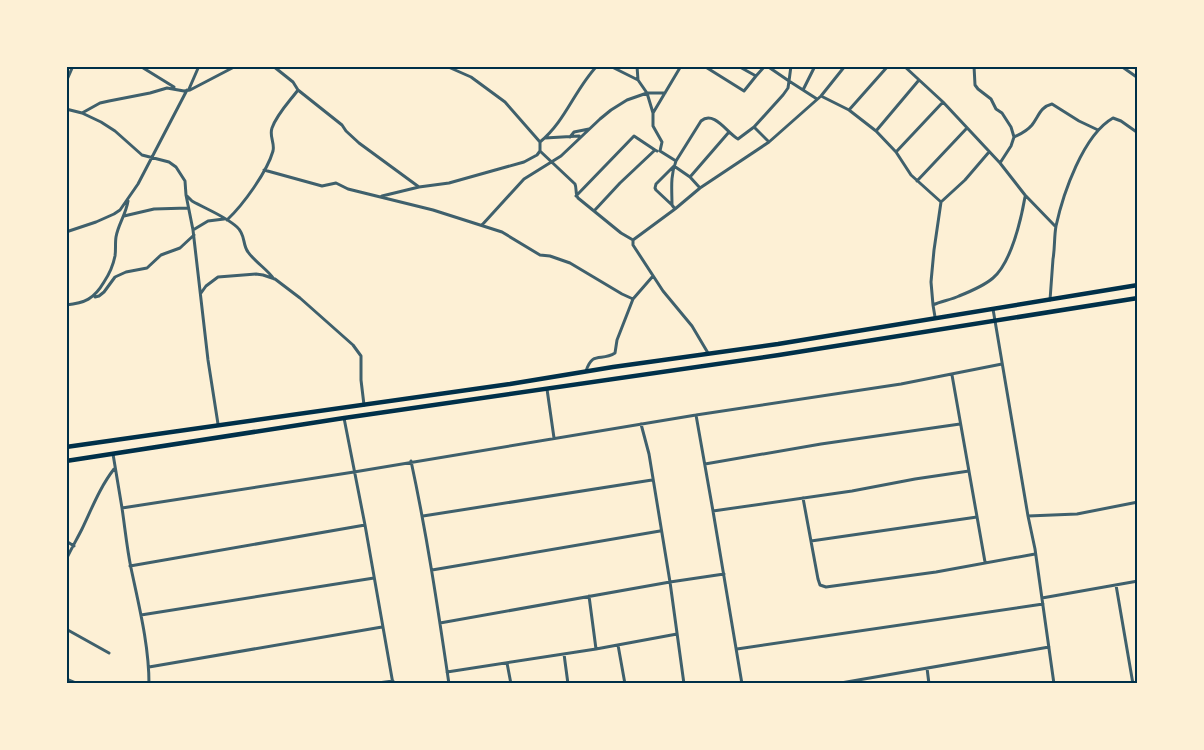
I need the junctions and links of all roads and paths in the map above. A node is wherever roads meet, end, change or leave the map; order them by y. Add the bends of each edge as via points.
1 (73, 66) edge
2 (140, 66) edge
3 (198, 66) edge
4 (236, 66) edge
5 (273, 66) edge
6 (446, 66) edge
7 (597, 66) edge
8 (610, 66) edge
9 (637, 66) edge
10 (681, 66) edge
11 (704, 66) edge
12 (741, 66) edge
13 (766, 66) edge
14 (791, 66) edge
15 (815, 66) edge
16 (888, 66) edge
17 (904, 66) edge
18 (974, 66) edge
19 (1121, 66) edge
20 (843, 67) edge
21 (756, 76) junction
22 (1138, 78) edge
23 (920, 79) junction
24 (638, 80) junction
25 (789, 81) junction
26 (66, 82) edge
27 (178, 89) junction
28 (188, 90) junction
29 (298, 90) junction
30 (803, 90) junction
31 (647, 93) junction
32 (665, 93) junction
33 (819, 97) junction
34 (943, 102) junction
35 (66, 109) edge
36 (849, 110) junction
37 (82, 112) junction
38 (653, 113) junction
39 (754, 127) junction
40 (967, 128) junction
41 (589, 129) junction
42 (1098, 130) junction
43 (876, 131) junction
44 (729, 132) junction
45 (1138, 133) edge
46 (1014, 137) junction
47 (546, 138) junction
48 (540, 142) junction
49 (769, 142) junction
50 (540, 151) junction
51 (657, 151) junction
52 (896, 152) junction
53 (989, 152) junction
54 (152, 157) junction
55 (551, 162) junction
56 (675, 163) junction
57 (1000, 164) junction
58 (264, 170) junction
59 (690, 177) junction
60 (917, 181) junction
61 (419, 187) junction
62 (700, 188) junction
63 (186, 195) junction
64 (1025, 195) junction
65 (381, 196) junction
66 (576, 196) junction
67 (129, 198) junction
68 (941, 202) junction
69 (673, 207) junction
70 (188, 208) junction
71 (594, 211) junction
72 (124, 216) junction
73 (225, 219) junction
74 (481, 226) junction
75 (1056, 227) junction
76 (193, 230) junction
77 (66, 232) edge
78 (194, 235) junction
79 (633, 240) junction
80 (653, 276) junction
81 (275, 279) junction
82 (1138, 285) edge
83 (201, 294) junction
84 (93, 296) junction
85 (1138, 297) edge
86 (633, 299) junction
87 (1050, 300) junction
88 (66, 305) edge
89 (933, 305) junction
90 (993, 309) junction
91 (936, 319) junction
92 (994, 320) junction
93 (708, 353) junction
94 (1002, 364) junction
95 (586, 371) junction
96 (952, 375) junction
97 (547, 389) junction
98 (364, 405) junction
99 (696, 415) junction
100 (345, 418) junction
101 (641, 424) junction
102 (960, 424) junction
103 (218, 427) junction
104 (554, 438) junction
105 (66, 447) edge
106 (113, 454) junction
107 (66, 461) edge
108 (411, 461) junction
109 (705, 464) junction
110 (115, 468) junction
111 (969, 471) junction
112 (354, 472) junction
113 (653, 480) junction
114 (803, 498) junction
115 (1138, 502) edge
116 (122, 508) junction
117 (713, 511) junction
118 (423, 516) junction
119 (1028, 516) junction
120 (977, 517) junction
121 (365, 525) junction
122 (660, 531) junction
123 (66, 541) edge
124 (811, 542) junction
125 (74, 546) junction
126 (1036, 554) junction
127 (66, 560) edge
128 (985, 562) junction
129 (130, 566) junction
130 (432, 570) junction
131 (724, 574) junction
132 (374, 578) junction
133 (1138, 581) edge
134 (670, 582) junction
135 (1116, 585) junction
136 (589, 596) junction
137 (1042, 598) junction
138 (1043, 604) junction
139 (141, 615) junction
140 (440, 623) junction
141 (382, 627) junction
142 (66, 629) edge
143 (677, 634) junction
144 (618, 645) junction
145 (1049, 647) junction
146 (596, 649) junction
147 (737, 649) junction
148 (110, 653) dead end
149 (564, 654) junction
150 (507, 663) junction
151 (149, 668) junction
152 (927, 668) junction
153 (447, 672) junction
154 (66, 680) edge
155 (393, 682) edge
156 (852, 683) edge
157 (78, 684) edge
158 (149, 684) edge
159 (370, 684) edge
160 (449, 684) edge
161 (511, 684) edge
162 (568, 684) edge
163 (625, 684) edge
164 (684, 684) edge
165 (742, 684) edge
166 (835, 684) edge
167 (929, 684) edge
168 (1054, 684) edge
169 (1133, 684) edge

1 - 26 street
2 - 27 street
3 - 28 street
4 - 28 street
5 - 29 street
6 - 48 street via 471,77 505,102
7 - 47 street
8 - 24 street
9 - 24 street
10 - 32 street
11 - 21 street via 744,91
12 - 21 street
13 - 21 street
13 - 25 street
14 - 25 street
15 - 30 street
16 - 36 street
17 - 23 street
18 - 46 street via 975,85 1002,113
19 - 22 street
20 - 33 street
23 - 34 street
23 - 43 street
24 - 31 street
25 - 30 street
25 - 39 street via 783,95
27 - 28 street
27 - 37 street via 109,101
28 - 54 street
29 - 58 street via 271,129 274,147
29 - 61 street via 336,119 359,143
30 - 33 street
31 - 32 street
31 - 38 street
31 - 41 street via 627,100
32 - 38 street
33 - 36 street
33 - 49 street
34 - 40 street
34 - 52 street
35 - 37 street
36 - 43 street
37 - 54 street via 115,131 139,153
38 - 51 street via 653,126 662,142
39 - 44 street via 740,139
39 - 49 street
40 - 53 street
40 - 60 street
41 - 47 street via 578,137
41 - 55 street
42 - 45 street via 1113,118
42 - 46 street via 1052,104
42 - 75 street via 1072,176
43 - 52 street
44 - 56 street via 706,116
44 - 59 street
46 - 57 street
47 - 48 street
48 - 50 street
49 - 62 street
50 - 55 street
50 - 61 street via 524,162 493,172
51 - 56 street
51 - 66 street via 634,136
51 - 71 street
52 - 60 street
53 - 57 street
53 - 68 street
54 - 63 street via 176,167
54 - 67 street
55 - 66 street via 575,184
55 - 74 street via 524,179
56 - 59 street
56 - 69 street via 671,182
56 - 69 street via 655,188
57 - 64 street
58 - 65 street via 322,186 336,183
58 - 73 street via 238,209
59 - 62 street
60 - 68 street
61 - 65 street
62 - 69 street
63 - 70 street
63 - 73 street
64 - 75 street
64 - 89 street via 1012,248 993,278
65 - 74 street
66 - 71 street
67 - 72 street
67 - 77 street via 114,214
68 - 89 street via 931,282
69 - 79 street
70 - 72 street via 154,209
70 - 76 street
71 - 79 street
72 - 84 street via 112,267
73 - 76 street via 208,221
73 - 81 street via 243,234 248,252
74 - 86 street via 509,235 540,255 570,263
75 - 87 street
76 - 78 street
78 - 83 street
78 - 84 street via 147,268 115,277 99,296
79 - 80 street
80 - 86 street
80 - 93 street
81 - 83 street via 256,274 218,277
81 - 98 street via 361,356
82 - 87 highway
83 - 103 street
84 - 88 street via 79,304
85 - 92 highway
86 - 95 street via 615,353 594,358
87 - 90 highway
89 - 91 street
90 - 91 highway
90 - 92 street
91 - 93 highway
92 - 94 street
92 - 97 highway
93 - 95 highway
94 - 96 street
94 - 119 street
95 - 98 highway
96 - 99 street
96 - 102 street
97 - 100 highway
97 - 104 street
98 - 103 highway
99 - 101 street
99 - 109 street
100 - 106 highway
100 - 112 street
101 - 104 street
101 - 113 street
102 - 109 street
102 - 111 street
103 - 105 highway
104 - 108 street
106 - 107 highway
106 - 110 street
108 - 112 street
108 - 118 street
109 - 117 street
110 - 116 street
110 - 125 street
111 - 114 street
111 - 120 street
112 - 116 street
112 - 121 street
113 - 118 street
113 - 122 street
114 - 117 street
114 - 124 street
115 - 119 street via 1077,514
116 - 129 street
117 - 131 street
118 - 130 street
119 - 126 street
120 - 124 street
120 - 128 street
121 - 129 street
121 - 132 street
122 - 130 street
122 - 134 street
123 - 125 street
124 - 128 street via 818,579 825,587
125 - 127 street
126 - 128 street
126 - 137 street
129 - 139 street
130 - 140 street
131 - 134 street
131 - 147 street
132 - 139 street
132 - 141 street
133 - 135 street
134 - 136 street
134 - 143 street
135 - 137 street
135 - 169 street
136 - 140 street
136 - 146 street
137 - 138 street
138 - 145 street
138 - 147 street
139 - 151 street
140 - 153 street
141 - 151 street
141 - 155 street
142 - 148 street
143 - 144 street
143 - 164 street
144 - 146 street
144 - 163 street
145 - 152 street
145 - 168 street
146 - 149 street
147 - 165 street
149 - 150 street
149 - 162 street
150 - 153 street
150 - 161 street
151 - 158 street
152 - 156 street
152 - 167 street
153 - 160 street
154 - 157 street
155 - 159 street
156 - 166 street

